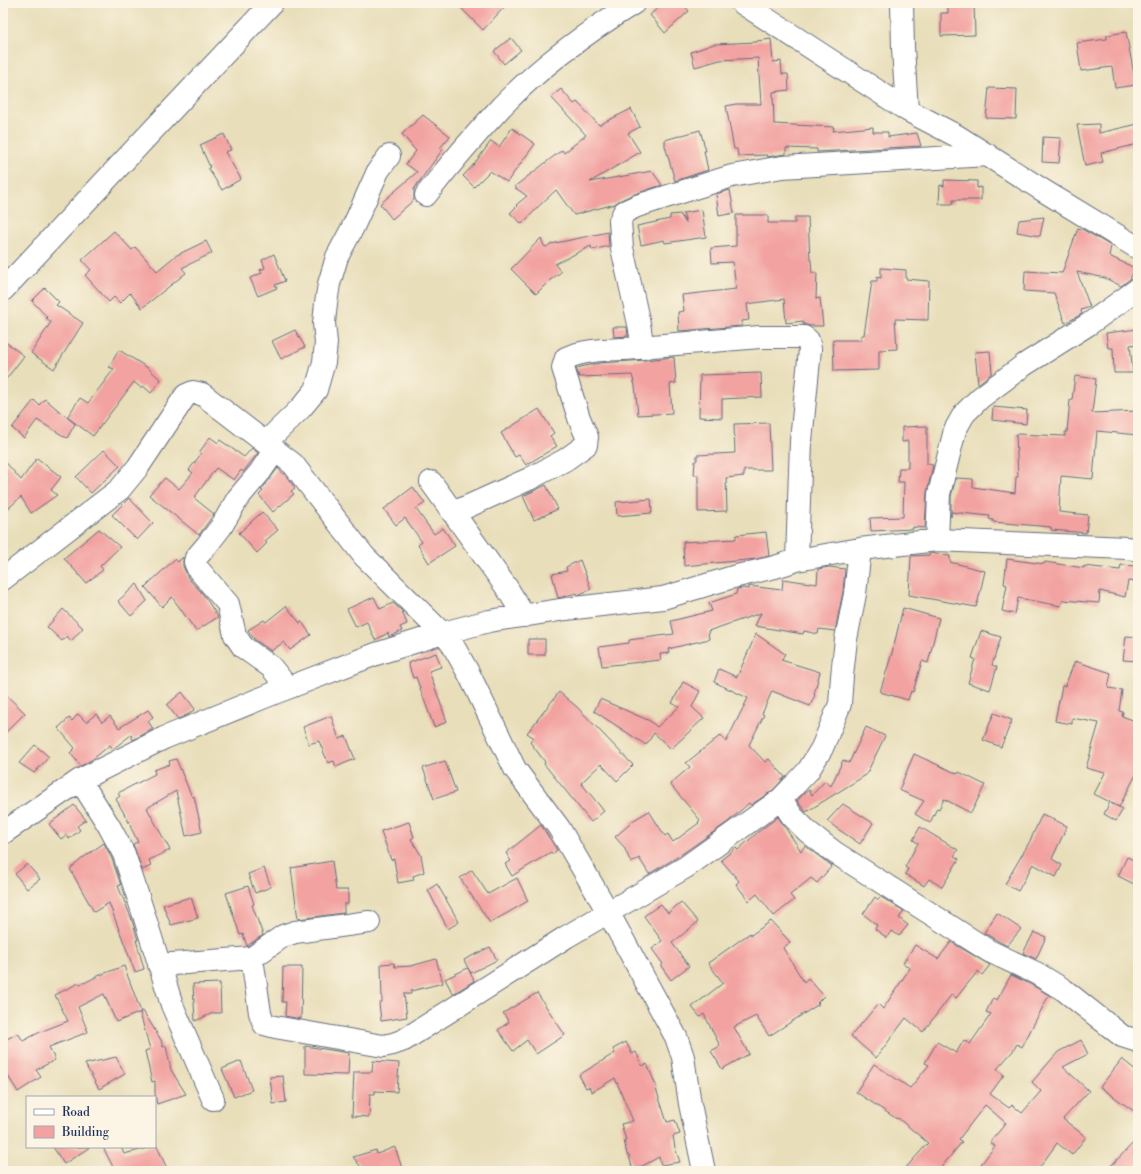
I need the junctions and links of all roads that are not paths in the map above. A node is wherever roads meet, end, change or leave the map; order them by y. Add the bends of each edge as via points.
1 (272, 3) edge
2 (634, 3) edge
3 (742, 3) edge
4 (902, 3) edge
5 (907, 110) junction
6 (988, 155) junction
7 (389, 156) dead end
8 (426, 195) dead end
9 (1138, 248) edge
10 (1138, 289) edge
11 (3, 290) edge
12 (643, 348) junction
13 (271, 446) junction
14 (431, 482) dead end
15 (453, 513) junction
16 (937, 540) junction
17 (860, 549) junction
18 (1138, 550) edge
19 (797, 560) junction
20 (3, 579) edge
21 (524, 616) junction
22 (443, 633) junction
23 (288, 688) junction
24 (80, 780) junction
25 (781, 799) junction
26 (3, 833) edge
27 (608, 912) junction
28 (369, 922) dead end
29 (252, 958) junction
30 (159, 965) junction
31 (1138, 1041) edge
32 (213, 1099) dead end
33 (704, 1171) edge

1 - 11 street
2 - 8 street via 597,26 502,106
3 - 5 street
4 - 5 street
5 - 6 street
6 - 9 street
6 - 12 street via 782,167 732,176 624,212 620,221 622,248
7 - 13 street via 378,171 354,227 337,257 326,303 324,362 316,390
10 - 16 street via 1024,365 980,398 964,414 955,430 940,494
12 - 15 street via 577,353 566,358 563,368 587,437 586,445 565,460 529,479
12 - 19 street via 760,336 804,337 808,340 810,350 799,466
13 - 20 street via 202,394 186,394 138,467 120,489
13 - 22 street via 293,464 364,556
13 - 23 street via 260,472 238,498 195,562 228,604 235,635 243,647 271,667
14 - 15 street
15 - 21 street
16 - 17 street
16 - 18 street
17 - 19 street
17 - 25 street via 846,639 840,704 822,748 808,771
19 - 21 street via 662,598
21 - 22 street via 489,621
22 - 23 street via 376,654
22 - 27 street via 469,674 516,770 559,828
23 - 24 street via 164,738
24 - 26 street
24 - 30 street via 124,854
25 - 27 street via 686,867
25 - 31 street via 792,816 808,832 834,852 989,951 1036,973 1064,990 1122,1036
27 - 29 street via 513,969 404,1040 383,1046 264,1024
27 - 33 street via 676,1037 683,1057
28 - 29 street via 295,932 283,936
29 - 30 street
30 - 32 street via 172,1005

